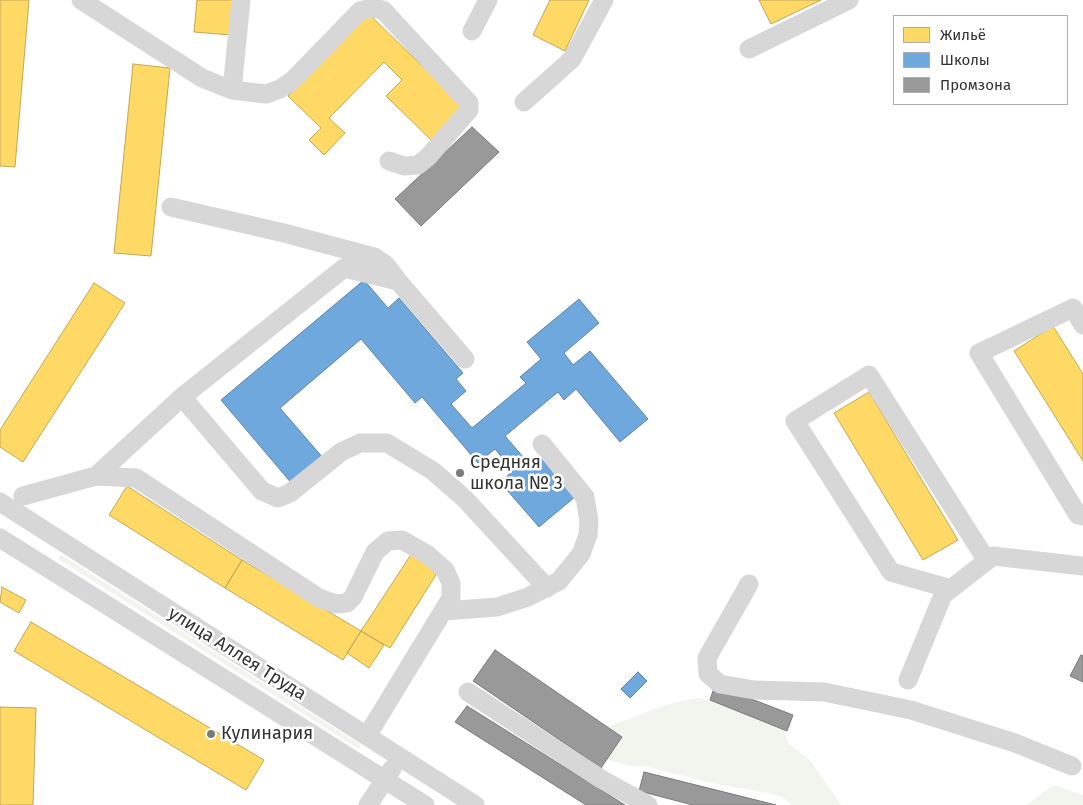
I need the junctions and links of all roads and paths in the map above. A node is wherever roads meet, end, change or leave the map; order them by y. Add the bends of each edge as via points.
1 (81, 0) edge
2 (241, 0) edge
3 (488, 0) edge
4 (604, 0) edge
5 (849, 0) edge
6 (98, 5) edge
7 (472, 31) dead end
8 (749, 49) dead end
9 (232, 90) junction
10 (524, 102) dead end
11 (389, 161) dead end
12 (171, 207) dead end
13 (398, 281) junction
14 (1083, 324) edge
15 (466, 359) dead end
16 (182, 397) junction
17 (542, 444) dead end
18 (96, 476) junction
19 (23, 496) dead end
20 (0, 502) edge
21 (1083, 516) edge
22 (0, 538) edge
23 (987, 561) junction
24 (1083, 566) edge
25 (749, 584) dead end
26 (547, 588) junction
27 (951, 588) junction
28 (444, 611) junction
29 (908, 680) dead end
30 (468, 692) dead end
31 (367, 736) junction
32 (400, 757) junction
33 (1072, 766) dead end
34 (386, 780) junction
35 (368, 805) edge
36 (425, 805) edge
37 (475, 805) edge
38 (648, 805) edge

1 - 6 street
2 - 9 street
3 - 7 street
4 - 10 street via 565,67
5 - 8 street
6 - 9 street via 202,78
9 - 11 street via 266,94 280,89 292,82 360,11 371,8 383,10 469,103 469,110 418,165 404,166
12 - 13 street via 374,257 386,265
13 - 15 street
13 - 16 street via 344,268
14 - 21 street via 1073,308 979,353 1078,515
16 - 18 street
16 - 26 street via 262,491 278,498 290,493 341,452 360,444 387,443 433,471 465,499
17 - 26 street via 585,497 589,521 581,554 559,581
18 - 19 street
18 - 28 street via 136,478 318,598 336,604 346,603 353,597 375,552 388,541 402,540 428,555 445,570 451,584 451,598
20 - 31 street, улица Аллея Труда
22 - 34 street, улица Аллея Труда
23 - 24 street via 993,556
23 - 27 street
23 - 27 street via 869,375 795,421 891,572
25 - 33 street via 707,658 708,674 720,684 754,690 824,692 911,710 1016,743
26 - 28 street via 497,607
27 - 29 street via 943,595
28 - 31 street
30 - 38 street via 601,779
31 - 32 street, улица Аллея Труда
32 - 34 street
32 - 37 street, улица Аллея Труда
34 - 35 street
34 - 36 street, улица Аллея Труда

